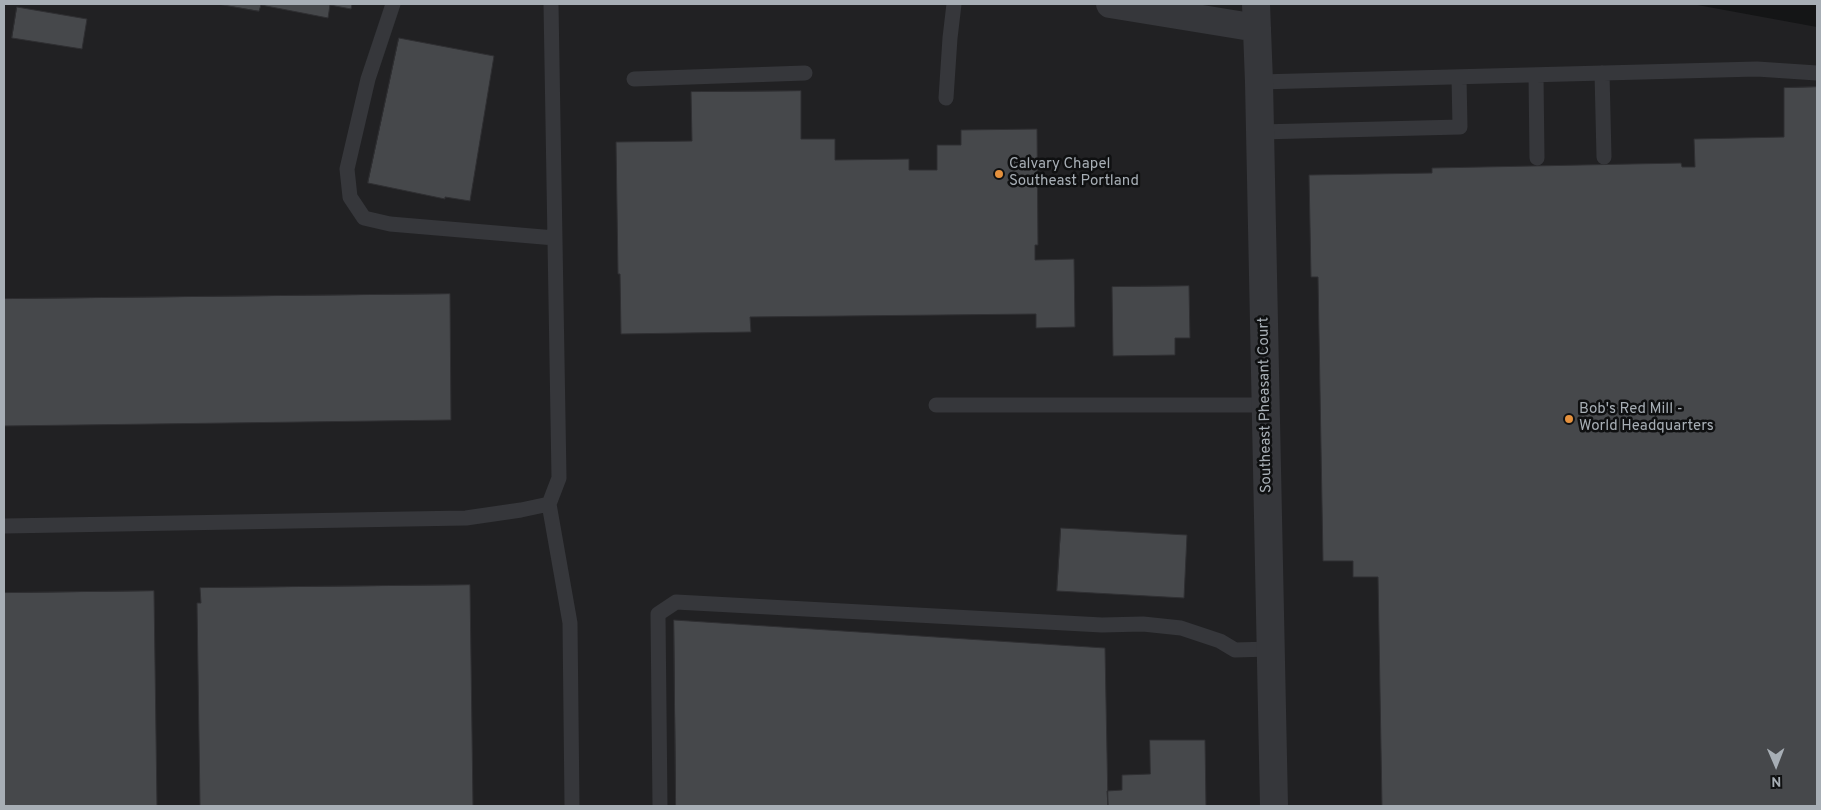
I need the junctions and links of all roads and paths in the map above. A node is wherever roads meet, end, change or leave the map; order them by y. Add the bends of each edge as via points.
1 (393, 4) edge
2 (551, 4) edge
3 (954, 4) edge
4 (1110, 4) edge
5 (1256, 16) edge
6 (805, 73) dead end
7 (1602, 73) junction
8 (1817, 73) edge
9 (1536, 75) junction
10 (1459, 77) junction
11 (634, 79) dead end
12 (1259, 82) junction
13 (946, 98) dead end
14 (1260, 132) junction
15 (1604, 157) dead end
16 (1537, 158) dead end
17 (555, 238) junction
18 (1266, 405) junction
19 (936, 406) dead end
20 (549, 504) junction
21 (4, 526) edge
22 (1270, 649) junction
23 (572, 806) edge
24 (660, 806) edge
25 (1274, 806) edge

1 - 17 lane via 368,79 347,169 350,197 364,218 390,224
2 - 17 lane
3 - 13 lane
4 - 5 street
5 - 12 street, Southeast Pheasant Court
6 - 11 lane
7 - 8 lane via 1757,69
7 - 9 lane
7 - 15 lane
9 - 10 lane
9 - 16 lane
10 - 12 lane
10 - 14 lane via 1460,127
12 - 14 street, Southeast Pheasant Court
14 - 18 street, Southeast Pheasant Court
17 - 20 lane via 559,478
18 - 19 lane
18 - 22 street, Southeast Pheasant Court
20 - 21 lane via 466,518
20 - 23 lane via 570,623
22 - 24 lane via 1235,650 1220,640 1181,628 1142,624 1102,625 676,602 658,614
22 - 25 street, Southeast Pheasant Court

